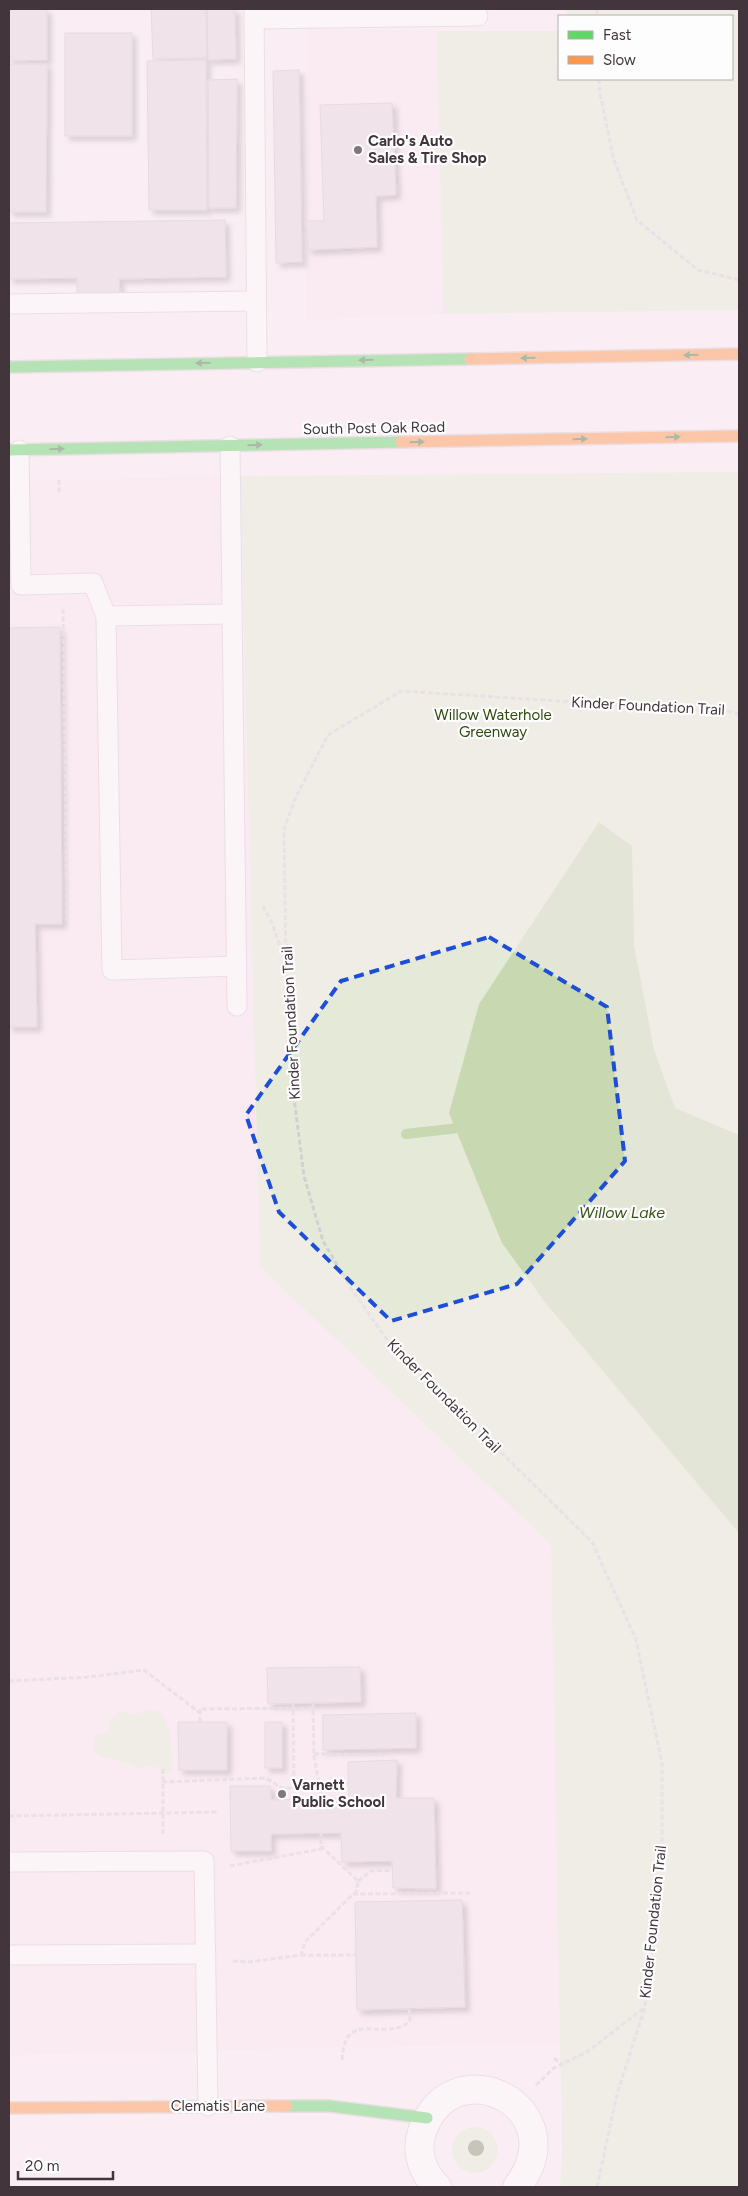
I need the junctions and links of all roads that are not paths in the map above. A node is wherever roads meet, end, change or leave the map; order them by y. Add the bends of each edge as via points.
1 (254, 14) edge
2 (478, 16) dead end
3 (256, 301) junction
4 (9, 304) edge
5 (739, 354) edge
6 (257, 362) junction
7 (9, 367) edge
8 (739, 424) edge
9 (713, 436) junction
10 (739, 436) edge
11 (230, 446) junction
12 (14, 450) edge
13 (232, 614) junction
14 (106, 616) junction
15 (237, 966) junction
16 (238, 1006) dead end
17 (9, 1862) edge
18 (206, 1954) junction
19 (9, 1955) edge
20 (208, 2106) junction
21 (9, 2108) edge
22 (427, 2118) junction
23 (437, 2187) edge
24 (517, 2187) edge

1 - 2 lane
1 - 3 lane
3 - 4 lane
3 - 6 lane
5 -> 6 main road
6 -> 7 main road
8 - 9 main road
9 - 10 main road, South Post Oak Road
11 -> 9 main road, South Post Oak Road
12 -> 11 main road, South Post Oak Road
11 - 13 lane
12 - 14 lane via 21,585 92,583
13 - 14 lane
13 - 15 lane
14 - 15 lane via 112,970
15 - 16 lane
17 - 18 lane via 204,1862
18 - 19 lane
18 - 20 lane
20 - 21 main road, Clematis Lane
20 - 22 main road, Clematis Lane via 329,2106
22 - 23 street via 420,2138 420,2159 429,2179
22 - 24 street via 444,2099 467,2089 493,2091 515,2103 530,2124 535,2149 527,2174

